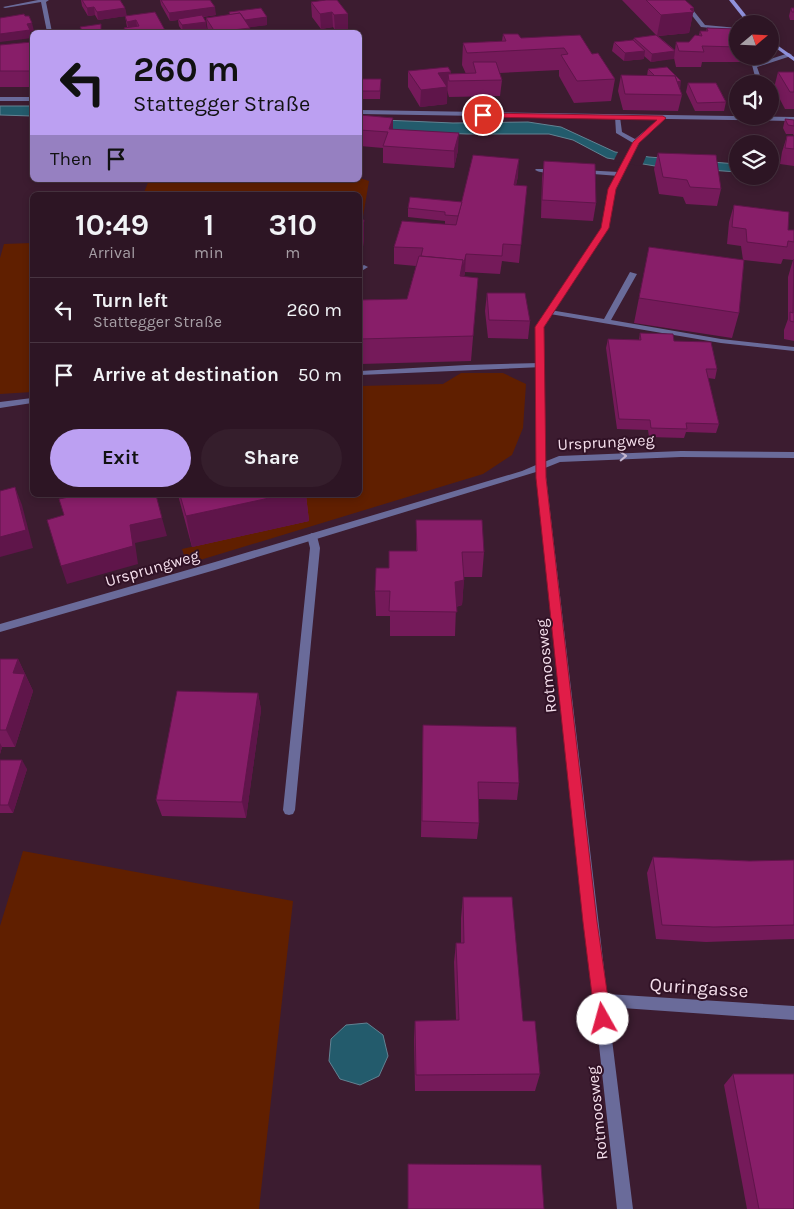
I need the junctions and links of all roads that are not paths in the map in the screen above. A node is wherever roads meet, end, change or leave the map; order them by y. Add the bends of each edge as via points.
1 (44, 0) edge
2 (47, 0) edge
3 (682, 0) edge
4 (731, 0) edge
5 (24, 2) edge
6 (5, 6) dead end
7 (744, 15) edge
8 (729, 29) edge
9 (50, 30) edge
10 (779, 48) edge
11 (791, 57) edge
12 (757, 75) edge
13 (0, 99) edge
14 (30, 99) edge
15 (362, 112) edge
16 (617, 117) junction
17 (663, 118) junction
18 (794, 119) edge
19 (636, 142) junction
20 (538, 170) dead end
21 (565, 171) edge
22 (621, 171) junction
23 (574, 172) edge
24 (633, 274) dead end
25 (550, 312) junction
26 (607, 321) junction
27 (794, 349) edge
28 (540, 365) junction
29 (362, 373) edge
30 (30, 401) edge
31 (0, 405) edge
32 (794, 455) edge
33 (540, 465) junction
34 (312, 536) junction
35 (0, 628) edge
36 (289, 810) dead end
37 (601, 1000) junction
38 (794, 1013) edge
39 (624, 1209) edge

1 - 2 street
1 - 5 street
1 - 9 street
3 - 8 street via 703,26
4 - 7 main road
5 - 6 street
10 - 11 main road
11 - 12 street via 754,66
13 - 14 street
15 - 16 street
16 - 17 street
16 - 19 street via 619,132
17 - 18 street
17 - 19 street, Rotmoosweg
19 - 22 street, Rotmoosweg
20 - 21 street
22 - 23 street
22 - 25 street, Rotmoosweg via 612,189 605,228
24 - 26 street
25 - 26 street
25 - 28 street, Rotmoosweg via 540,327
26 - 27 street
28 - 29 street
28 - 33 street, Rotmoosweg
30 - 31 street
33 -> 32 street, Ursprungweg via 575,458 681,454
33 - 34 street, Ursprungweg via 525,473
33 - 37 street, Rotmoosweg
34 - 35 street, Ursprungweg
34 - 36 street via 315,548
37 - 38 street, Quringasse
37 - 39 street, Rotmoosweg

